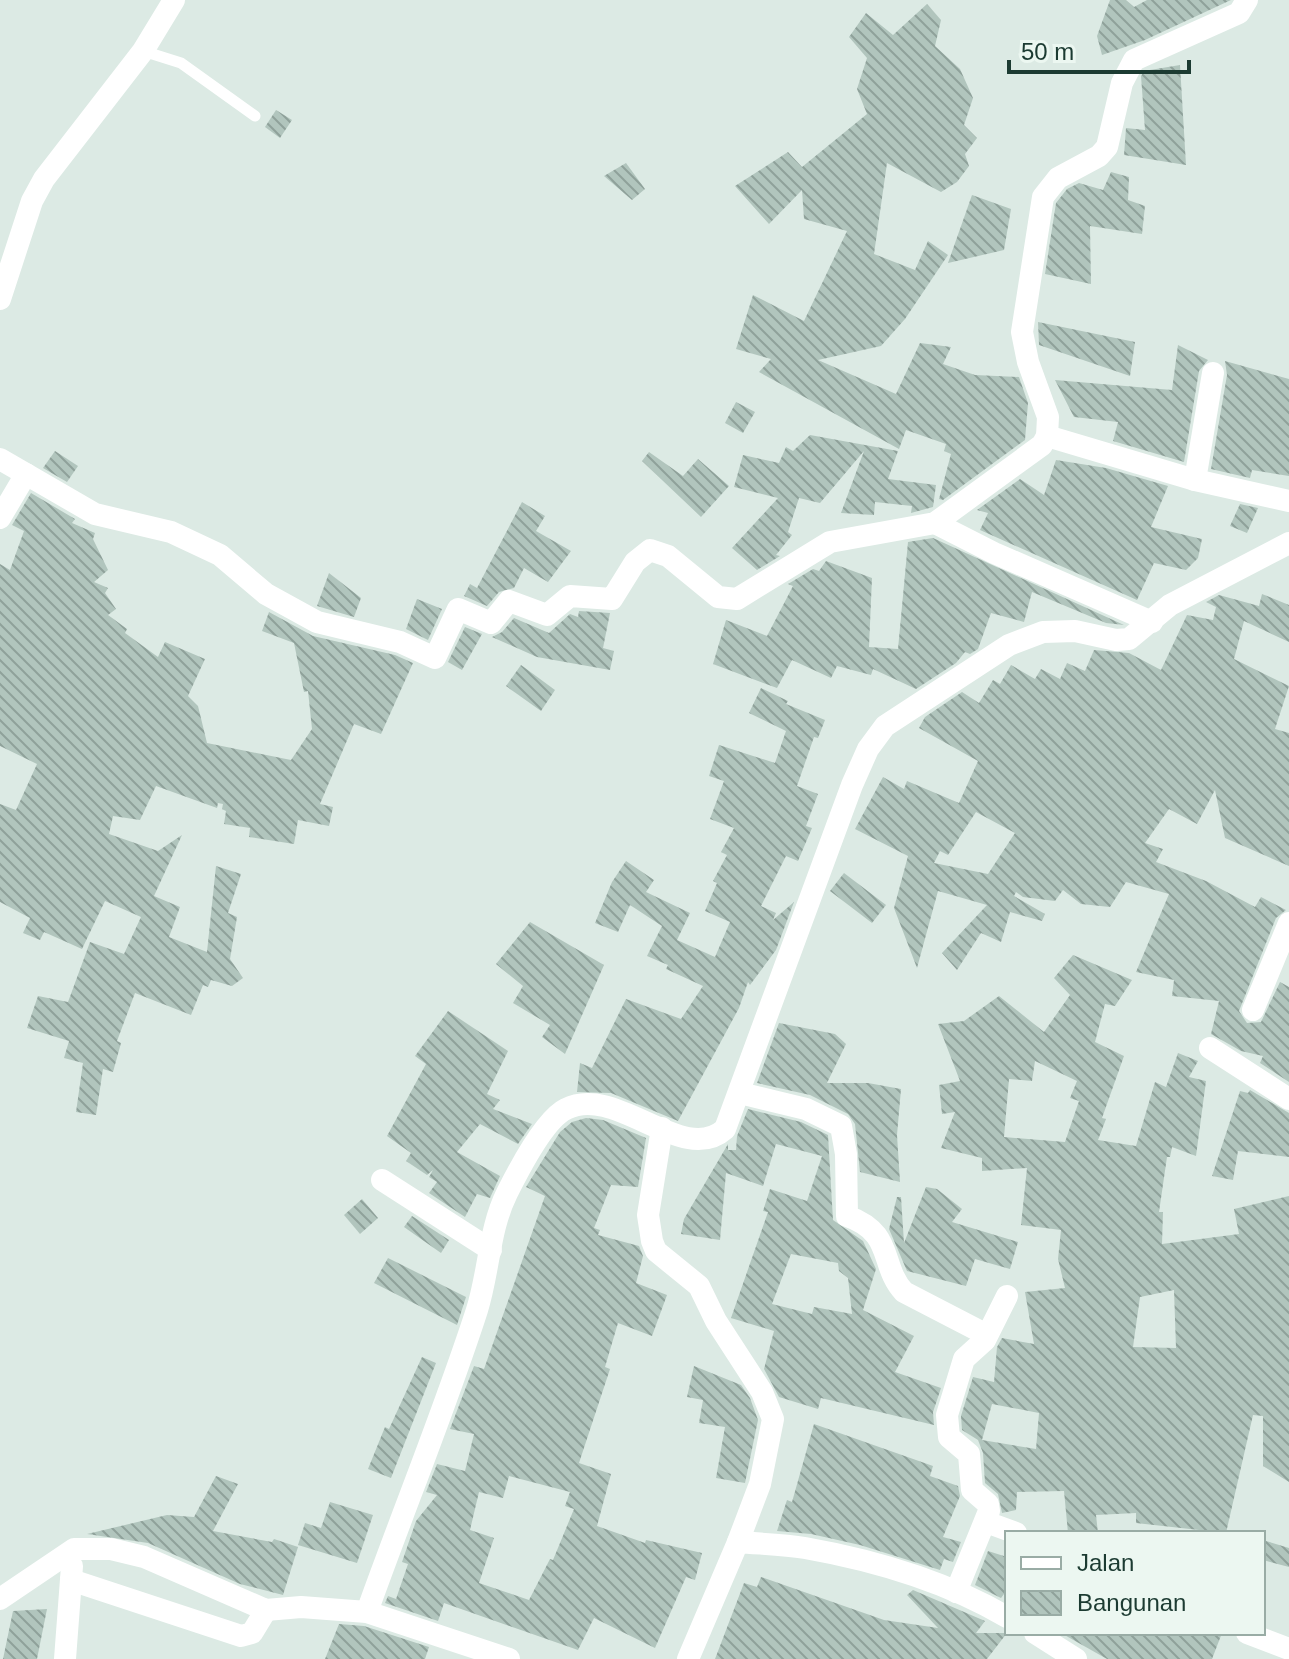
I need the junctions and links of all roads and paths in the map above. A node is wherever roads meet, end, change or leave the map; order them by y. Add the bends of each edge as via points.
1 (174, 0) edge
2 (1247, 0) edge
3 (143, 51) junction
4 (255, 116) dead end
5 (0, 299) edge
6 (1213, 373) dead end
7 (1047, 436) junction
8 (0, 459) edge
9 (26, 474) junction
10 (1195, 480) junction
11 (1289, 501) edge
12 (0, 518) edge
13 (935, 523) junction
14 (1289, 543) edge
15 (1152, 622) junction
16 (1289, 923) edge
17 (1280, 970) edge
18 (1253, 1010) dead end
19 (1210, 1048) dead end
20 (740, 1093) junction
21 (1289, 1099) edge
22 (662, 1128) junction
23 (382, 1180) dead end
24 (491, 1250) junction
25 (1007, 1296) dead end
26 (987, 1335) junction
27 (986, 1522) junction
28 (1011, 1531) edge
29 (738, 1542) junction
30 (74, 1549) junction
31 (71, 1580) junction
32 (956, 1592) junction
33 (0, 1599) edge
34 (266, 1610) junction
35 (367, 1612) junction
36 (1005, 1616) edge
37 (1038, 1635) edge
38 (1252, 1635) edge
39 (1289, 1649) edge
40 (65, 1659) edge
41 (509, 1659) edge
42 (688, 1659) edge
43 (1076, 1659) edge

1 - 3 street
2 - 7 street via 1239,13 1134,60 1122,83 1107,147 1058,178 1043,197 1022,332 1048,417
3 - 4 lane via 181,63
3 - 5 street via 44,179
6 - 10 street
7 - 10 street
7 - 13 street via 1042,445
8 - 9 street
9 - 12 street
9 - 13 street via 95,514 198,544 234,565 266,594 317,622 400,642 435,658 458,609 491,623 509,601 547,615 570,596 612,599 635,562 650,550 668,556 718,597 730,600 830,542
10 - 11 street
13 - 15 street
14 - 15 street via 1170,605
15 - 20 street via 1123,640 1063,631 1026,637 885,726 852,785
16 - 17 street
17 - 18 street
19 - 21 street
20 - 22 street via 717,1136 691,1140
20 - 26 street via 806,1109 841,1126 847,1216 879,1238 904,1292
22 - 24 street via 599,1104 567,1108 554,1116 507,1194
22 - 29 street via 648,1215 652,1241 656,1251 699,1286 773,1419 760,1484
23 - 24 street
24 - 35 street via 478,1307
25 - 26 street
26 - 27 street via 964,1359 945,1430 969,1454 968,1481 988,1504
27 - 28 street
27 - 32 street
29 - 32 street via 862,1559
29 - 42 street
30 - 31 street
30 - 33 street
30 - 34 street via 111,1549 144,1557
31 - 34 street via 241,1636 252,1633
31 - 40 street
32 - 36 street
34 - 35 street
35 - 41 street
37 - 43 street
38 - 39 street

